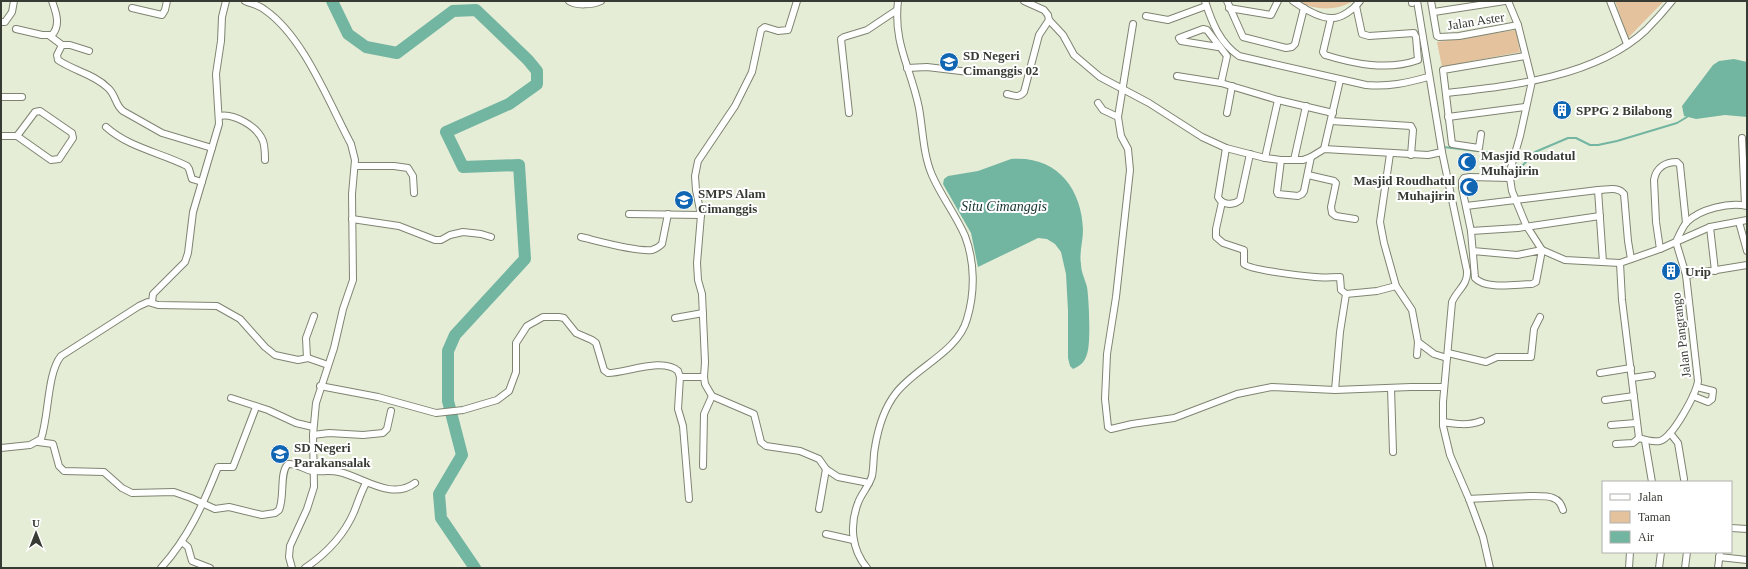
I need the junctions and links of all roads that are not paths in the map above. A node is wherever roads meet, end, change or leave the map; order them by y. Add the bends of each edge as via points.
1 (14, 1) edge
2 (52, 1) edge
3 (167, 1) edge
4 (226, 1) edge
5 (246, 1) edge
6 (569, 1) edge
7 (601, 1) edge
8 (797, 1) edge
9 (898, 1) edge
10 (1024, 1) edge
11 (1227, 1) edge
12 (1278, 1) edge
13 (1293, 1) edge
14 (1431, 1) edge
15 (1505, 1) edge
16 (1508, 1) edge
17 (1610, 1) edge
18 (1672, 1) edge
19 (1414, 2) edge
20 (1206, 3) edge
21 (1358, 3) edge
22 (132, 8) dead end
23 (1229, 8) junction
24 (1304, 8) junction
25 (897, 10) junction
26 (1434, 12) junction
27 (1146, 16) dead end
28 (1331, 18) junction
29 (1049, 20) junction
30 (1, 22) edge
31 (1133, 24) dead end
32 (1518, 25) junction
33 (16, 29) dead end
34 (50, 36) junction
35 (1217, 38) junction
36 (1627, 44) junction
37 (62, 45) junction
38 (1218, 47) junction
39 (89, 51) dead end
40 (1525, 56) junction
41 (907, 68) junction
42 (996, 71) dead end
43 (1177, 76) dead end
44 (1428, 77) junction
45 (1340, 80) junction
46 (1532, 81) junction
47 (1221, 83) junction
48 (1232, 86) junction
49 (1124, 90) junction
50 (1007, 94) dead end
51 (1446, 94) junction
52 (1, 97) edge
53 (22, 97) dead end
54 (1278, 100) junction
55 (1098, 103) dead end
56 (1306, 106) junction
57 (1525, 107) junction
58 (849, 113) dead end
59 (1227, 113) dead end
60 (1333, 113) junction
61 (219, 116) junction
62 (1448, 117) junction
63 (1118, 118) junction
64 (1331, 121) junction
65 (106, 127) dead end
66 (1481, 134) dead end
67 (1, 136) edge
68 (17, 136) junction
69 (1742, 138) dead end
70 (212, 148) junction
71 (1226, 148) junction
72 (1324, 149) junction
73 (1442, 152) junction
74 (1250, 154) junction
75 (1390, 154) junction
76 (1411, 154) junction
77 (1311, 157) junction
78 (1265, 158) junction
79 (265, 160) dead end
80 (1281, 160) junction
81 (1294, 160) junction
82 (354, 166) junction
83 (1308, 175) junction
84 (1510, 178) junction
85 (202, 182) junction
86 (1598, 190) junction
87 (414, 193) dead end
88 (1220, 201) junction
89 (1516, 201) junction
90 (1746, 205) edge
91 (1466, 206) junction
92 (629, 214) dead end
93 (668, 214) junction
94 (701, 214) junction
95 (1600, 216) junction
96 (352, 219) junction
97 (1355, 220) dead end
98 (1747, 220) edge
99 (1739, 222) junction
100 (1686, 223) junction
101 (1526, 225) junction
102 (1710, 228) junction
103 (1471, 232) junction
104 (491, 237) dead end
105 (581, 237) dead end
106 (1676, 242) junction
107 (1660, 249) junction
108 (1542, 250) junction
109 (1473, 251) junction
110 (1747, 251) edge
111 (1631, 259) junction
112 (1603, 262) junction
113 (1620, 263) junction
114 (1747, 265) edge
115 (1714, 271) junction
116 (1686, 275) junction
117 (1396, 286) junction
118 (1346, 294) junction
119 (152, 302) junction
120 (703, 313) junction
121 (314, 316) dead end
122 (1540, 317) dead end
123 (675, 318) dead end
124 (1418, 342) junction
125 (1418, 355) dead end
126 (1447, 356) junction
127 (307, 358) junction
128 (328, 365) junction
129 (1631, 368) junction
130 (1600, 373) dead end
131 (1652, 375) dead end
132 (704, 376) junction
133 (680, 377) junction
134 (1632, 378) junction
135 (320, 386) junction
136 (1444, 387) junction
137 (1697, 387) junction
138 (1391, 388) junction
139 (1334, 390) junction
140 (712, 396) junction
141 (1634, 396) junction
142 (1693, 396) junction
143 (230, 398) dead end
144 (1605, 400) dead end
145 (256, 407) junction
146 (391, 411) dead end
147 (1481, 421) dead end
148 (1443, 422) junction
149 (1636, 423) junction
150 (1611, 425) dead end
151 (313, 427) junction
152 (1670, 433) junction
153 (313, 435) junction
154 (1638, 436) junction
155 (1645, 440) junction
156 (38, 442) junction
157 (1616, 444) dead end
158 (1, 448) edge
159 (1393, 452) dead end
160 (703, 466) dead end
161 (826, 469) junction
162 (313, 471) junction
163 (1684, 479) dead end
164 (1652, 481) edge
165 (366, 483) junction
166 (416, 483) dead end
167 (869, 483) junction
168 (689, 499) dead end
169 (1470, 499) junction
170 (204, 504) junction
171 (818, 509) dead end
172 (1563, 510) dead end
173 (1732, 528) edge
174 (1747, 529) edge
175 (826, 534) dead end
176 (854, 540) junction
177 (182, 542) junction
178 (1630, 553) edge
179 (1661, 553) edge
180 (1687, 553) edge
181 (1719, 555) edge
182 (1747, 560) edge
183 (160, 568) edge
184 (210, 568) edge
185 (292, 568) edge
186 (305, 568) edge
187 (867, 568) edge
188 (1490, 568) edge
189 (1629, 568) edge
190 (1659, 568) edge
191 (1685, 568) edge
192 (1718, 568) edge

1 - 30 street via 9,18
2 - 34 street via 57,23 55,31
3 - 22 street via 162,15
4 - 61 street via 216,74
5 - 82 street via 271,14 304,54 352,144
6 - 7 street via 591,4
8 - 94 street via 788,30 778,32 765,27 761,30 752,72 736,106 698,161 695,176
9 - 25 street
10 - 29 street via 1044,10
11 - 23 street
12 - 23 street via 1271,16
13 - 24 street
14 - 26 street
15 - 26 street
16 - 32 street
17 - 36 street
18 - 36 street via 1645,31
19 - 44 street
20 - 27 street via 1168,20
20 - 35 street
21 - 28 street via 1340,16
21 - 28 street via 1362,34 1369,36 1414,33 1418,60 1361,65 1325,56 1323,52
23 - 24 street via 1244,38 1286,48 1295,44
24 - 28 street
25 - 41 street via 899,43
25 - 58 street via 867,30 841,40
26 - 32 street, Jalan Aster via 1437,36 1443,37
29 - 49 street via 1059,29 1074,55 1084,65
29 - 50 street via 1038,35 1024,92 1017,96
31 - 49 street
32 - 40 street
33 - 34 street
34 - 37 street
35 - 38 street
35 - 38 street via 1203,29 1179,38 1181,41
35 - 45 street via 1239,56
36 - 46 street via 1599,61
37 - 39 street
37 - 70 street via 57,55 58,60 101,82 113,93 118,107 123,111 162,133
38 - 47 street via 1227,56
40 - 46 street
40 - 51 street via 1443,70
41 - 42 street
41 - 167 street via 918,106 932,175 967,245 973,275 972,292 967,321 961,333 940,355 908,379 891,400 879,429
43 - 47 street
44 - 45 street via 1382,86
44 - 73 street
45 - 60 street
46 - 51 street
46 - 57 street
47 - 48 street
48 - 54 street
48 - 59 street
49 - 63 street
49 - 71 street via 1149,102 1202,137
51 - 62 street
52 - 53 street
54 - 56 street
54 - 78 street
55 - 63 street via 1103,110
56 - 60 street
56 - 81 street
57 - 62 street
57 - 84 street
60 - 64 street
61 - 70 street
61 - 79 street via 231,115 259,134 264,145
62 - 66 street via 1452,144 1479,148
63 - 139 street via 1121,136 1128,149 1130,170 1107,354 1105,399 1108,427 1111,429 1174,418 1237,394 1272,387
64 - 72 street
64 - 76 street via 1411,126
65 - 85 street via 129,143 187,166 192,179
67 - 68 street
68 - 68 street via 35,112 40,111 72,133 73,138 59,159 51,160
69 - 90 street
70 - 85 street
71 - 74 street
71 - 88 street via 1218,195
72 - 75 street
72 - 77 street
73 - 76 street via 1428,155
73 - 126 street via 1467,271 1466,281 1452,302
74 - 78 street
74 - 88 street via 1240,200 1232,204
75 - 76 street
75 - 117 street via 1380,222
77 - 81 street
77 - 83 street
78 - 80 street
80 - 81 street
80 - 83 street via 1278,194 1302,194
82 - 87 street via 408,168 413,176
82 - 96 street
83 - 97 street via 1334,181 1336,183 1332,213
84 - 89 street
84 - 91 street via 1464,178 1462,188
85 - 119 street via 193,212 186,259 153,294
86 - 89 street
86 - 95 street
86 - 111 street via 1616,189 1624,194
88 - 118 street via 1216,237 1223,243 1244,250 1246,266 1265,271 1340,278 1341,290
89 - 91 street
89 - 101 street
90 - 100 street via 1730,205 1711,210 1698,214
91 - 103 street
92 - 93 street
93 - 94 street
93 - 105 street via 662,244 652,250
94 - 120 street via 697,263
95 - 101 street
95 - 112 street
96 - 104 street via 399,226 435,240 463,232
96 - 128 street via 354,280 343,309
98 - 99 street
99 - 102 street
99 - 110 street
100 - 106 street
100 - 107 street via 1680,165 1677,162 1666,163 1659,168 1654,180
101 - 103 street
101 - 108 street
102 - 106 street
102 - 115 street
103 - 109 street
106 - 107 street
106 - 116 street, Jalan Pangrango
107 - 111 street
108 - 109 street via 1517,255
108 - 109 street via 1536,282 1506,285 1479,283 1475,278
108 - 112 street via 1565,260
111 - 113 street
112 - 113 street
113 - 129 street
114 - 115 street
115 - 116 street
116 - 137 street, Jalan Pangrango
117 - 118 street via 1377,292
117 - 124 street via 1412,310
118 - 139 street
119 - 127 street via 158,305 219,306 240,319 272,353 280,357
119 - 156 street via 139,306 60,357 51,384 42,437
120 - 123 street
120 - 132 street
121 - 127 street via 306,338
122 - 126 street via 1534,329 1531,357 1497,357 1486,362
124 - 125 street
124 - 126 street via 1434,354
126 - 136 street
127 - 128 street
128 - 135 street
129 - 130 street
129 - 134 street
131 - 134 street
132 - 133 street
132 - 140 street via 705,384
133 - 135 street via 673,367 648,366 608,373 604,370 598,348 592,340 576,333 564,318 543,317 526,326 519,337 516,343 516,372 509,391 497,400 463,410 436,413 378,397
133 - 168 street via 678,402 684,426
134 - 141 street
135 - 151 street
136 - 138 street
136 - 148 street
137 - 142 street, Jalan Pangrango
137 - 142 street via 1713,391 1712,399 1708,402
138 - 139 street
138 - 159 street
140 - 160 street via 704,414
140 - 161 street via 754,414 761,442 766,446 789,449 820,459
141 - 144 street
141 - 149 street
142 - 152 street, Jalan Pangrango
143 - 145 street
145 - 151 street
145 - 170 street via 237,461 232,468 218,467
146 - 153 street via 387,429 383,433
147 - 148 street via 1455,424
148 - 169 street via 1450,455
149 - 150 street
149 - 154 street
151 - 153 street
152 - 155 street via 1661,440
152 - 163 street via 1678,443
153 - 162 street
154 - 155 street
154 - 157 street via 1633,444
155 - 164 street
156 - 158 street via 20,447
156 - 170 street via 53,444 59,466 64,471 104,472 132,493 174,492
161 - 167 street via 838,478
161 - 171 street
162 - 165 street via 337,471
162 - 170 street via 294,464 286,465 280,510 275,513 257,514 229,507 215,509
162 - 185 street via 312,496 289,549
165 - 166 street via 388,489 400,489
165 - 186 street via 351,518 338,539
167 - 176 street via 854,516
169 - 172 street via 1552,497 1558,500
169 - 188 street
170 - 177 street
173 - 174 street
175 - 176 street
176 - 187 street via 857,553
177 - 183 street
177 - 184 street via 188,547 192,561
178 - 189 street
179 - 190 street
180 - 191 street
181 - 182 street
181 - 192 street

